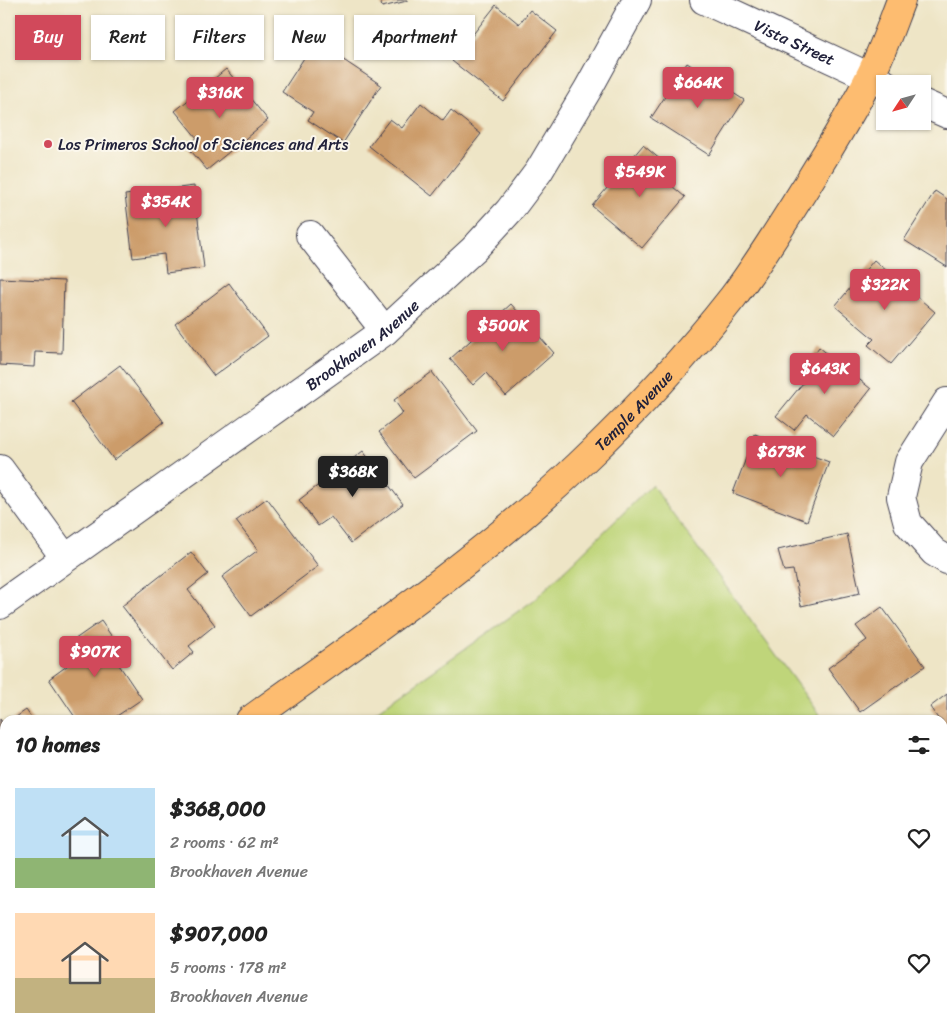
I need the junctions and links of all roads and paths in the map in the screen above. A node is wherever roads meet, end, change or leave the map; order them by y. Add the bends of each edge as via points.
1 (637, 0) edge
2 (704, 0) edge
3 (901, 0) edge
4 (879, 75) edge
5 (876, 81) edge
6 (876, 82) edge
7 (931, 106) edge
8 (947, 114) edge
9 (310, 235) dead end
10 (385, 331) junction
11 (947, 402) edge
12 (0, 469) edge
13 (65, 558) junction
14 (947, 560) edge
15 (0, 605) edge
16 (257, 715) edge

1 - 10 street, Brookhaven Avenue via 539,170 509,211 474,249
2 - 5 street, Vista Street
3 - 4 main road, Temple Avenue
6 - 16 main road, Temple Avenue via 734,295 642,403 579,466 451,574
7 - 8 street
9 - 10 street
10 - 13 street, Brookhaven Avenue
11 - 14 street via 908,462 901,498 908,524 934,552
12 - 13 street
13 - 15 street, Brookhaven Avenue

